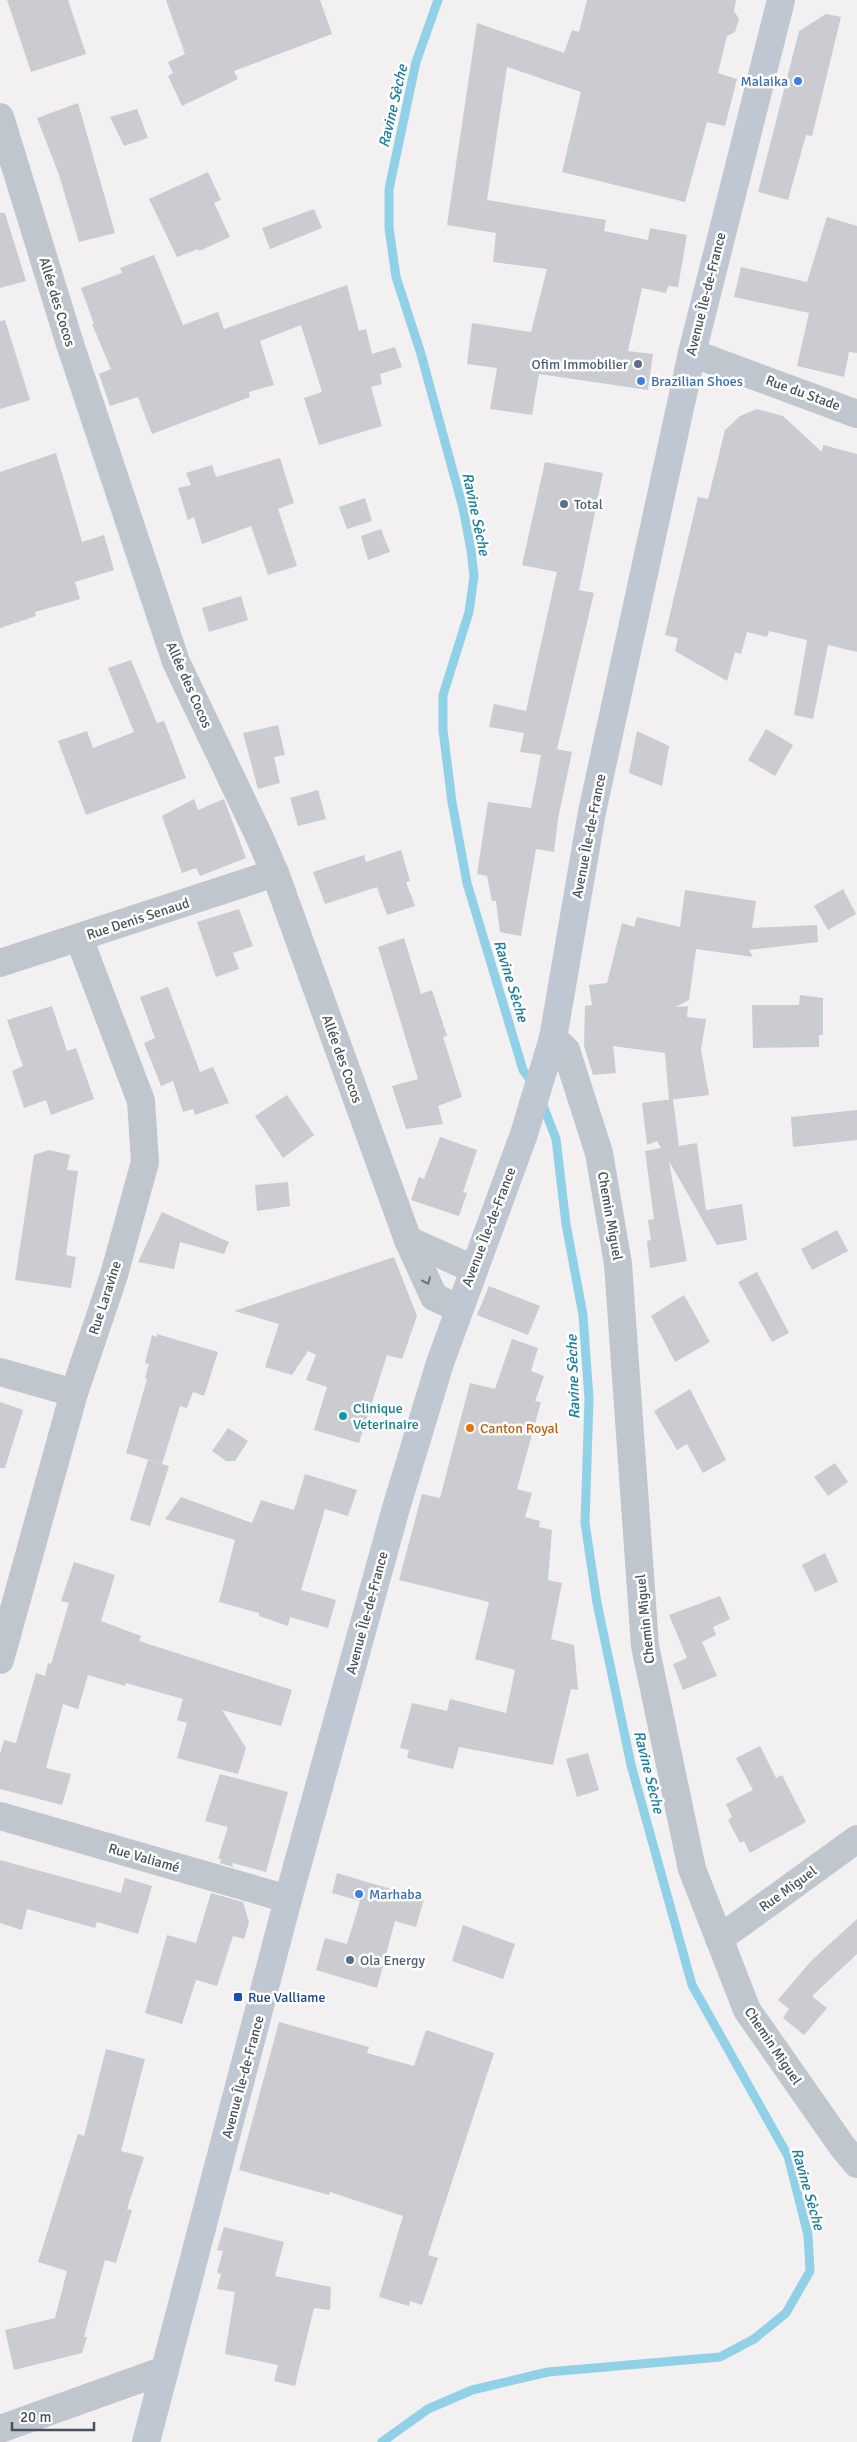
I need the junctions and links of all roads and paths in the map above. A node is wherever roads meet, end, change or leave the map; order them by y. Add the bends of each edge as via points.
1 (781, 0) edge
2 (0, 117) edge
3 (692, 353) junction
4 (857, 414) edge
5 (275, 873) junction
6 (79, 938) junction
7 (0, 963) edge
8 (553, 1038) junction
9 (408, 1240) junction
10 (473, 1269) junction
11 (458, 1308) junction
12 (0, 1372) edge
13 (74, 1393) junction
14 (0, 1660) edge
15 (0, 1816) edge
16 (857, 1839) edge
17 (288, 1899) junction
18 (719, 1939) junction
19 (857, 2164) edge
20 (166, 2370) junction
21 (0, 2429) edge
22 (146, 2442) edge

1 - 3 street, Avenue Île-de-France
2 - 5 street, Allée des Cocos via 70,344 176,662
3 - 4 street, Rue du Stade
3 - 8 street, Avenue Île-de-France via 592,812
5 - 6 street, Rue Denis Senaud
5 - 9 street, Allée des Cocos
6 - 7 street, Rue Denis Senaud
6 - 13 street, Rue Laravine via 141,1101 145,1162 114,1274
8 - 10 street, Avenue Île-de-France via 524,1134
8 - 18 street, Chemin Miguel via 566,1050 600,1162 618,1264 645,1646 692,1869
9 - 10 street
9 -> 11 street, Allée des Cocos via 434,1297
10 - 11 street, Avenue Île-de-France
11 - 17 street, Avenue Île-de-France via 396,1508
12 - 13 street
13 - 14 street, Rue Laravine
15 - 17 street, Rue Valiamé
16 - 18 street, Rue Miguel
17 - 20 street, Avenue Île-de-France
18 - 19 street, Chemin Miguel via 747,2010
20 - 21 street
20 - 22 street, Avenue Île-de-France

